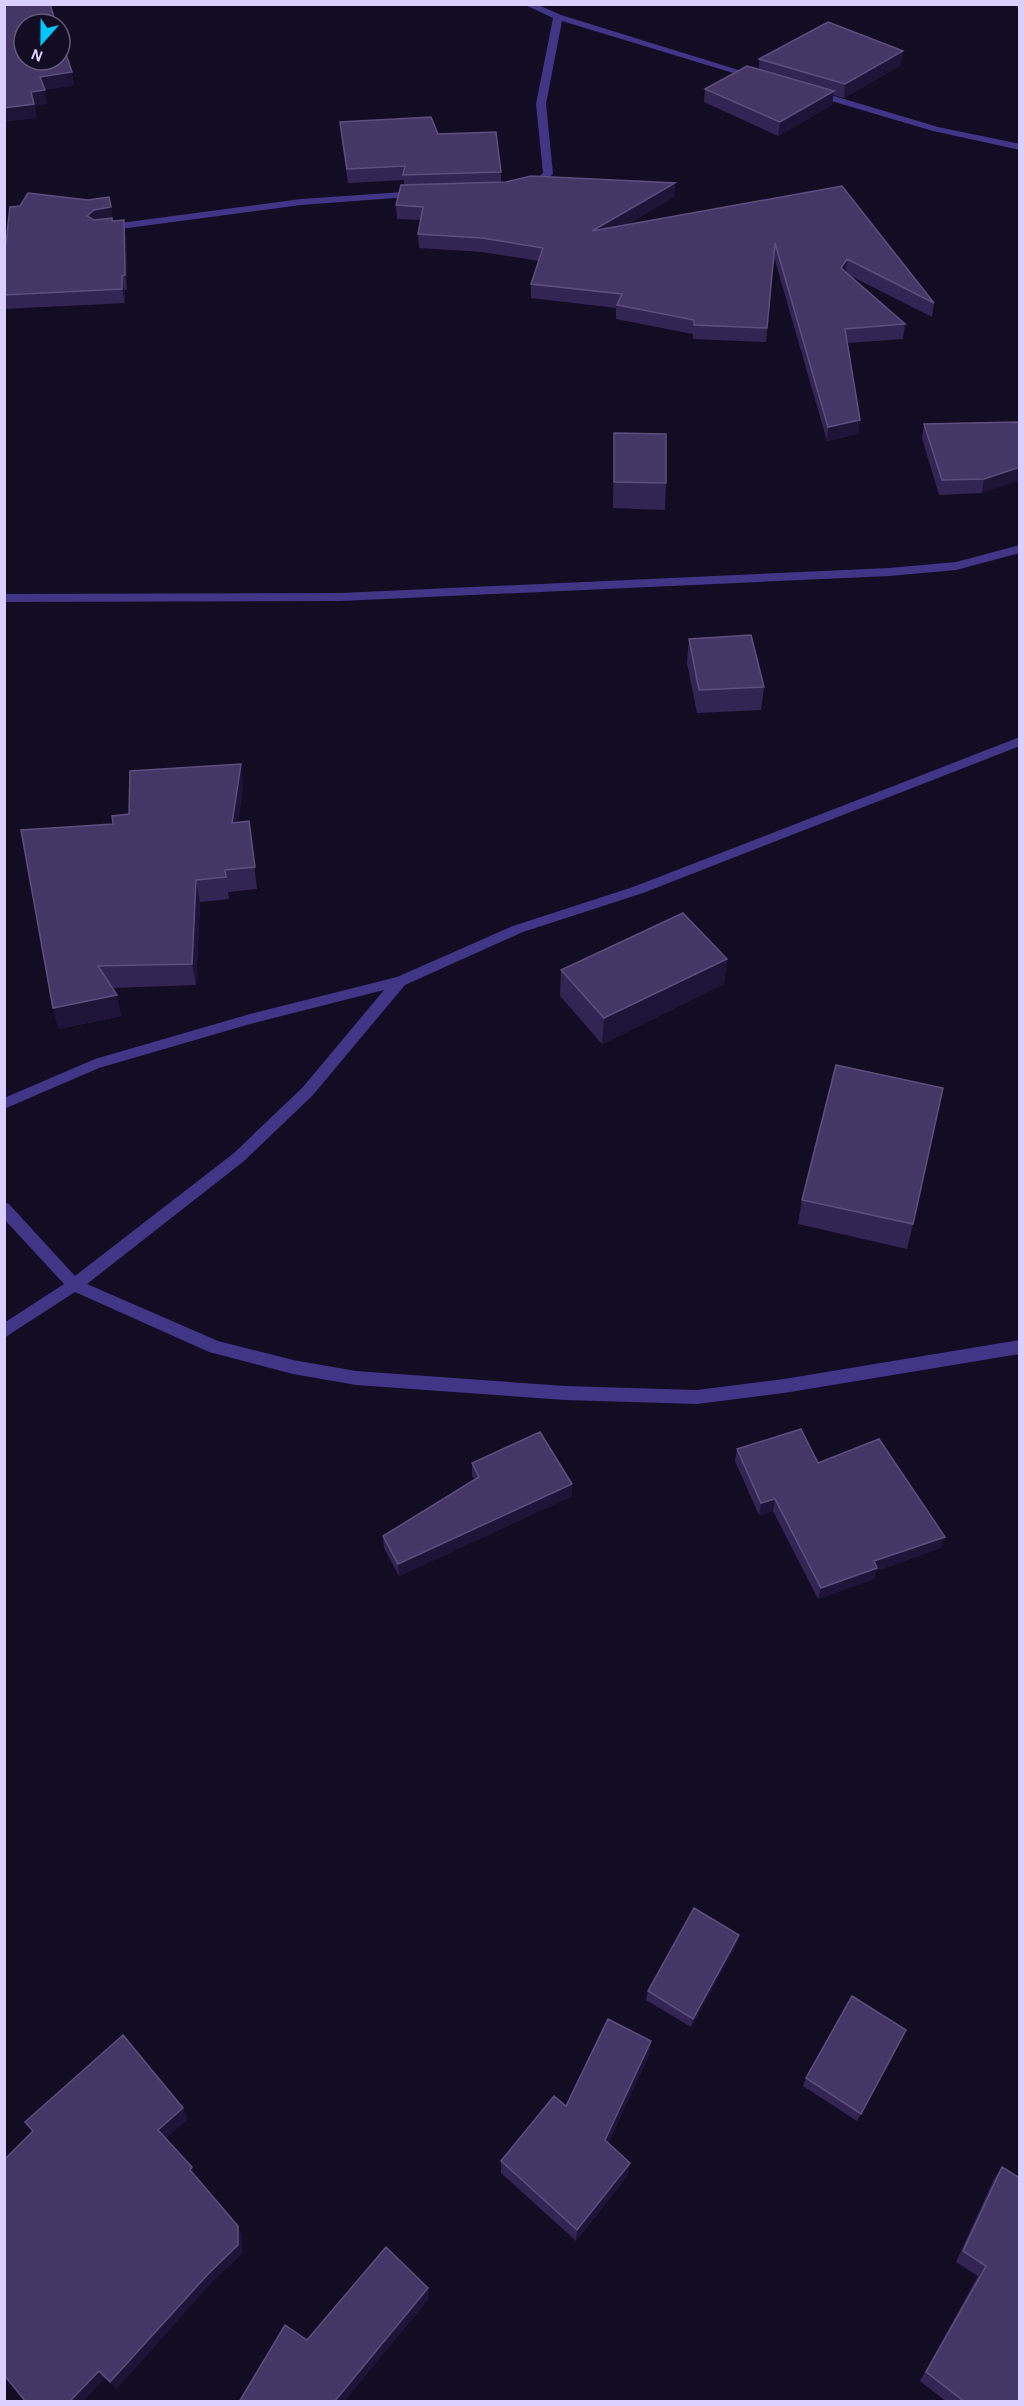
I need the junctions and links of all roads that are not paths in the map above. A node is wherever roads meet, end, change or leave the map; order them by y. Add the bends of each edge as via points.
1 (527, 4) edge
2 (558, 17) junction
3 (770, 81) edge
4 (804, 91) edge
5 (1020, 147) edge
6 (517, 188) edge
7 (426, 193) edge
8 (96, 229) edge
9 (1020, 549) edge
10 (4, 598) edge
11 (1020, 741) edge
12 (400, 981) junction
13 (4, 1104) edge
14 (4, 1208) edge
15 (74, 1285) junction
16 (4, 1332) edge
17 (1020, 1347) edge

1 - 2 street
2 - 3 street
2 - 6 street via 541,104 548,174 539,182
4 - 5 street via 936,129
7 - 8 street via 292,201
9 - 10 street via 956,566 889,572 341,597
11 - 12 street via 638,890 518,929
12 - 13 street via 95,1064
12 - 15 street via 308,1091 239,1157
14 - 15 street
15 - 16 street
15 - 17 street via 215,1347 293,1367 356,1378 565,1393 697,1396 784,1386

